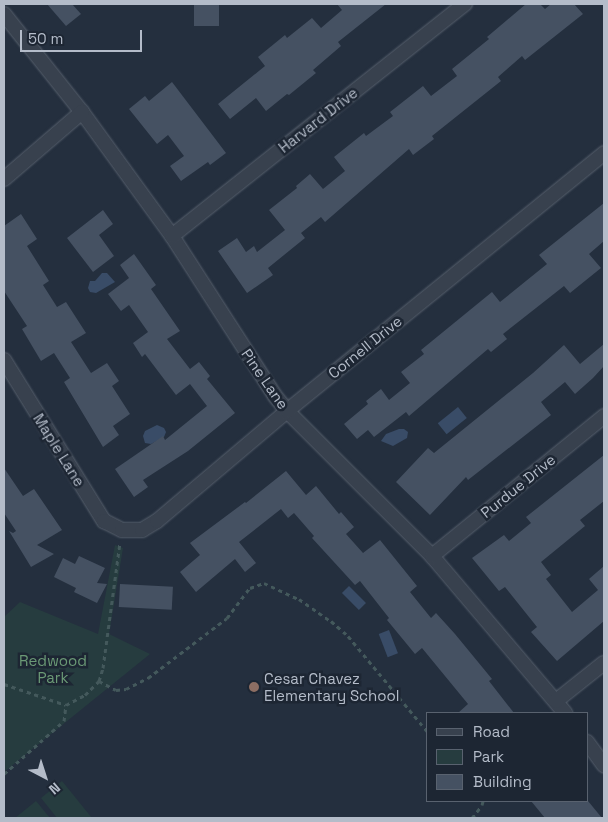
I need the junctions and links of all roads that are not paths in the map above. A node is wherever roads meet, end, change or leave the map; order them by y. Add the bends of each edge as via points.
1 (465, 4) edge
2 (4, 14) edge
3 (82, 112) junction
4 (604, 153) edge
5 (4, 179) edge
6 (172, 236) junction
7 (4, 360) edge
8 (287, 411) junction
9 (604, 416) edge
10 (122, 530) joint
11 (432, 556) junction
12 (604, 663) edge
13 (556, 701) junction
14 (564, 712) edge
15 (588, 743) edge
16 (604, 765) edge

1 - 6 street, Harvard Drive
2 - 3 street, Pine Lane
3 - 5 street
3 - 6 street, Pine Lane
4 - 8 street, Cornell Drive
6 - 8 street, Pine Lane via 274,396
7 - 10 street, Maple Lane via 104,521
8 - 10 street, Cornell Drive via 157,521 142,530
8 - 11 street, Pine Lane
9 - 11 street, Purdue Drive
11 - 13 street, Pine Lane
12 - 13 street
13 - 14 street, Pine Lane
15 - 16 street

